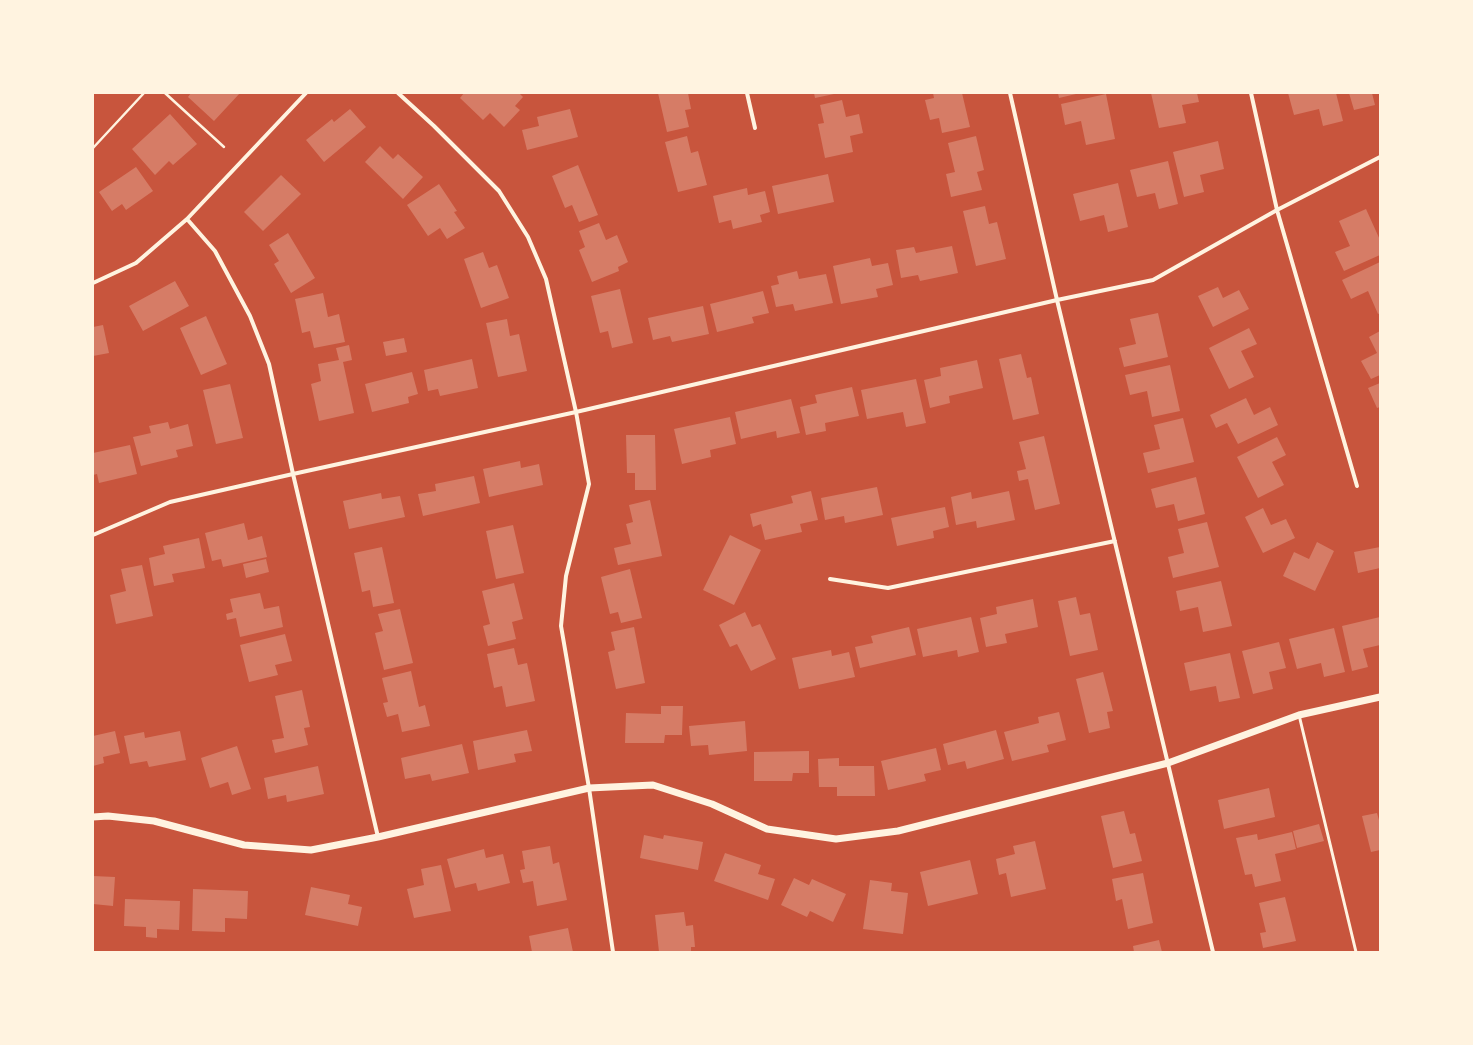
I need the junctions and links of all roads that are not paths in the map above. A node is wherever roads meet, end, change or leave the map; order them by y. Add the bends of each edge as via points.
1 (306, 93) edge
2 (398, 93) edge
3 (747, 93) edge
4 (1010, 93) edge
5 (1251, 93) edge
6 (755, 128) dead end
7 (1380, 156) edge
8 (1277, 210) junction
9 (187, 220) junction
10 (93, 283) edge
11 (1057, 300) junction
12 (576, 412) junction
13 (293, 474) junction
14 (1356, 486) dead end
15 (93, 535) edge
16 (1115, 541) junction
17 (830, 580) dead end
18 (1380, 697) edge
19 (1299, 715) junction
20 (1168, 763) junction
21 (589, 788) junction
22 (93, 817) edge
23 (378, 837) junction
24 (613, 952) edge
25 (1213, 952) edge
26 (1356, 952) edge

1 - 9 street
2 - 12 street via 499,192 528,236 546,280
3 - 6 street
4 - 11 street
5 - 8 street
7 - 8 street
8 - 11 street via 1153,280
8 - 14 street
9 - 10 street via 136,263
9 - 13 street via 215,251 250,316 269,364
11 - 12 street
11 - 16 street
12 - 13 street
12 - 21 street via 589,484 566,576 561,626
13 - 15 street via 170,502
13 - 23 street
16 - 17 street via 888,588
16 - 20 street
18 - 19 street
19 - 20 street
19 - 26 lane
20 - 21 street via 898,831 836,839 767,829 712,804 653,785
20 - 25 street
21 - 23 street
21 - 24 street
22 - 23 street via 154,821 244,845 311,850

